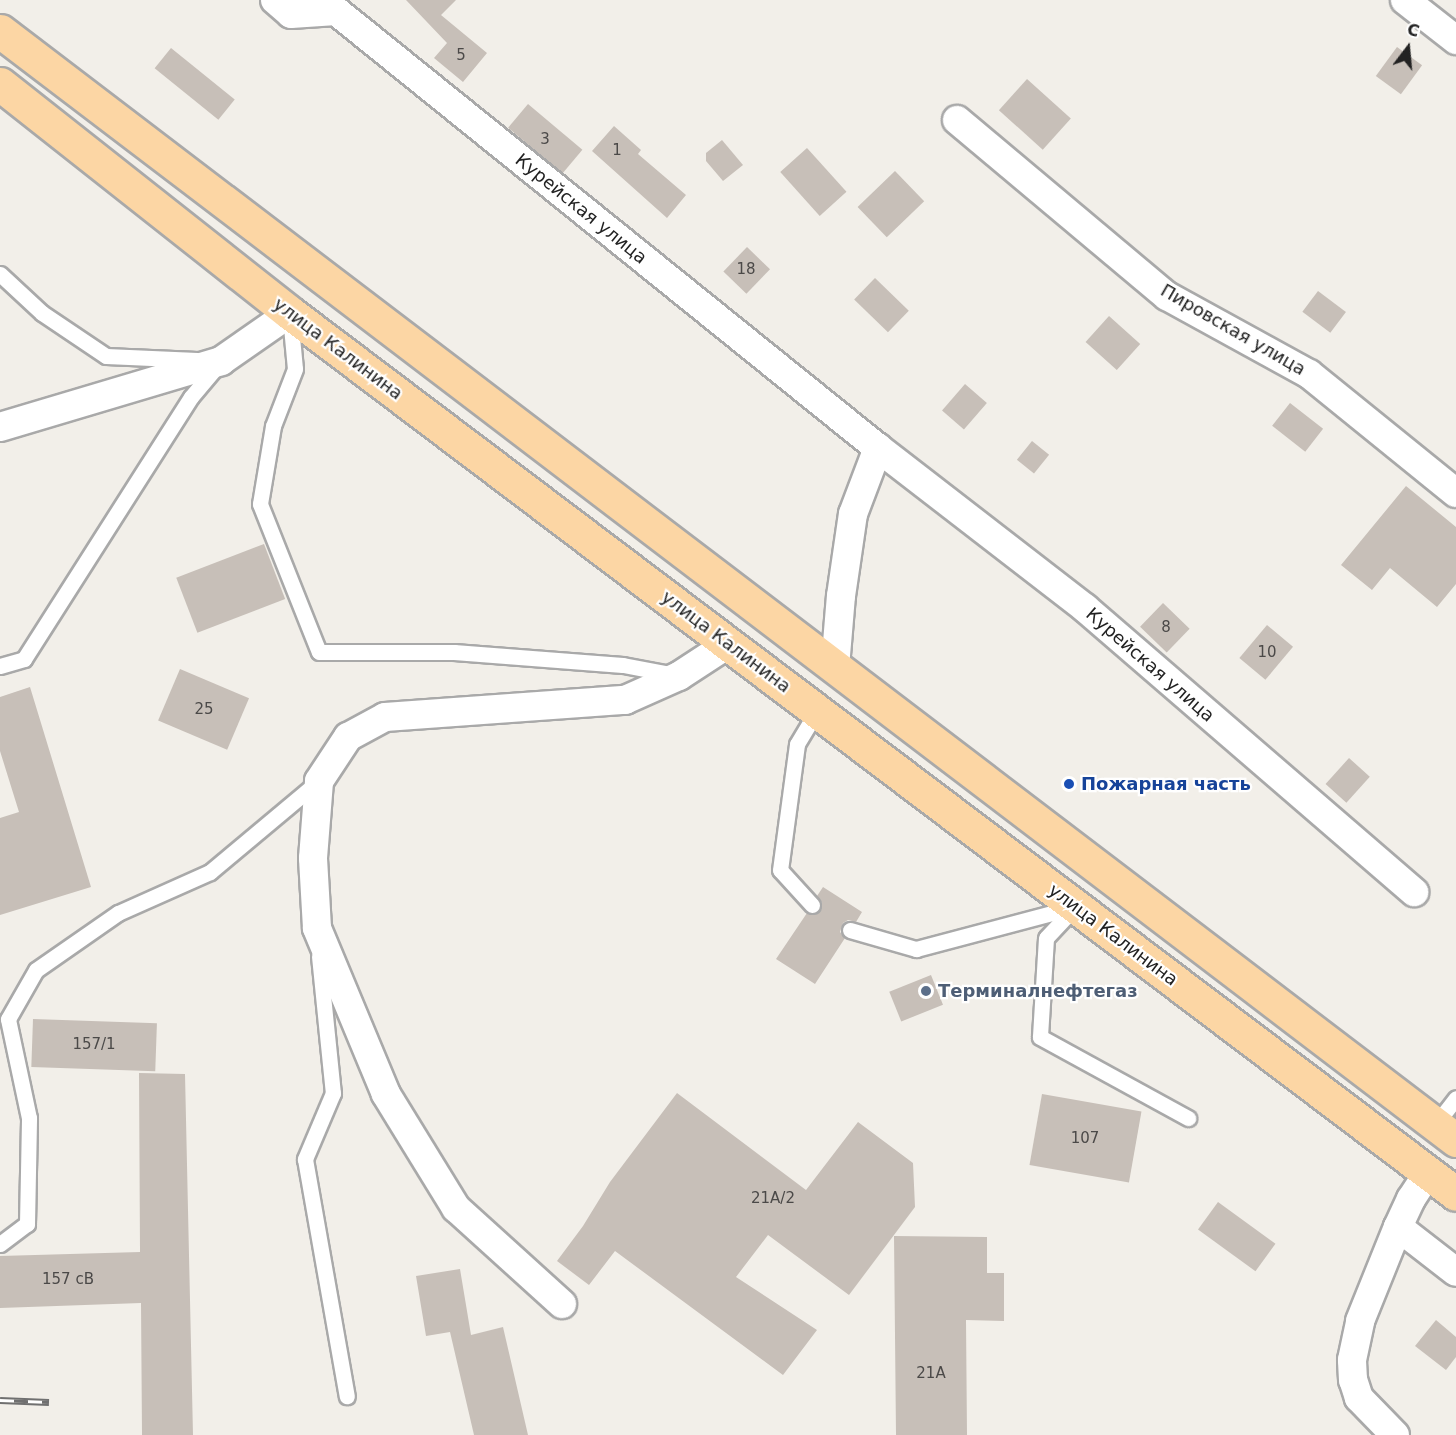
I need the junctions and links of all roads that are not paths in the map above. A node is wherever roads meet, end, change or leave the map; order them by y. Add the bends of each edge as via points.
1 (275, 0) edge
2 (1405, 0) edge
3 (0, 31) edge
4 (1456, 40) edge
5 (0, 84) edge
6 (957, 120) dead end
7 (0, 274) edge
8 (290, 313) junction
9 (221, 361) junction
10 (0, 427) edge
11 (878, 448) junction
12 (1456, 493) edge
13 (728, 644) junction
14 (0, 666) edge
15 (835, 667) junction
16 (679, 676) junction
17 (817, 711) junction
18 (319, 781) junction
19 (1102, 871) junction
20 (1414, 892) dead end
21 (812, 904) dead end
22 (1076, 907) junction
23 (317, 928) junction
24 (850, 930) dead end
25 (1236, 972) junction
26 (1208, 1007) junction
27 (1456, 1098) edge
28 (1188, 1118) dead end
29 (1446, 1132) edge
30 (1428, 1173) junction
31 (1456, 1194) edge
32 (1398, 1227) junction
33 (0, 1244) edge
34 (1456, 1272) edge
35 (562, 1304) dead end
36 (347, 1396) dead end
37 (1395, 1435) edge

1 - 11 street, Курейская улица via 291,14 336,11
2 - 4 street
3 - 15 main road
5 - 8 main road, улица Калинина
6 - 12 street, Пировская улица via 1167,296 1309,374
7 - 9 lane via 42,313 106,356
8 - 9 street
8 - 13 main road, улица Калинина
8 - 16 lane via 295,369 273,426 260,504 319,652 454,652 623,665
9 - 10 street
9 - 14 lane via 191,397 24,659
11 - 15 street via 853,514
11 - 20 street, Курейская улица via 1085,608
13 - 16 street
13 - 17 main road, улица Калинина
15 - 19 main road
16 - 18 street via 625,700 385,717 348,737
17 - 21 lane via 797,744 780,870
17 - 22 main road, улица Калинина
18 - 23 street via 313,858
18 - 33 lane via 210,872 118,913 36,970 8,1020 29,1118 27,1224
19 - 22 main road
19 - 25 main road
22 - 24 lane via 916,949
22 - 26 main road, улица Калинина
22 - 28 lane via 1046,938 1040,1037
23 - 35 street via 386,1094 456,1208
23 - 36 lane via 333,1093 305,1159
25 - 26 main road
25 - 29 main road
26 - 30 main road, улица Калинина
27 - 29 lane
30 - 31 main road, улица Калинина
30 - 32 street
32 - 34 street
32 - 37 street via 1360,1321 1352,1360 1359,1398

